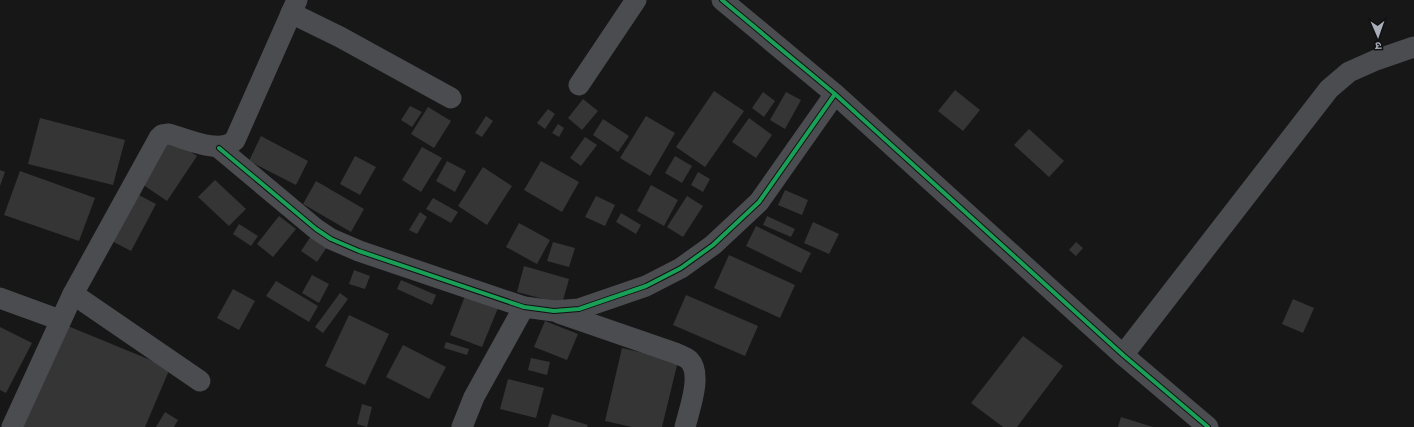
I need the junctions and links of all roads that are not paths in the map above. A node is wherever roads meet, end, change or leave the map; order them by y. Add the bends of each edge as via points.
1 (722, 0) edge
2 (628, 2) edge
3 (294, 6) edge
4 (1414, 47) edge
5 (579, 85) dead end
6 (835, 94) junction
7 (451, 98) dead end
8 (219, 148) junction
9 (73, 294) junction
10 (0, 298) edge
11 (524, 307) junction
12 (554, 311) junction
13 (60, 320) junction
14 (1123, 355) junction
15 (200, 381) dead end
16 (12, 427) edge
17 (462, 427) edge
18 (685, 427) edge
19 (1208, 427) edge

1 - 6 street
2 - 5 street
3 - 7 street via 340,37
3 - 8 street via 235,140 227,147
4 - 14 street via 1349,72 1329,90
6 - 12 street via 759,202 713,245 681,268 646,286 579,309
6 - 14 street
8 - 9 street via 169,134 162,135
8 - 11 street via 316,229 332,239 406,268
9 - 13 street
9 - 15 street
10 - 13 street
11 - 12 street
11 - 17 street via 474,397
12 - 18 street via 689,360 695,370 695,382
13 - 16 street
14 - 19 street

